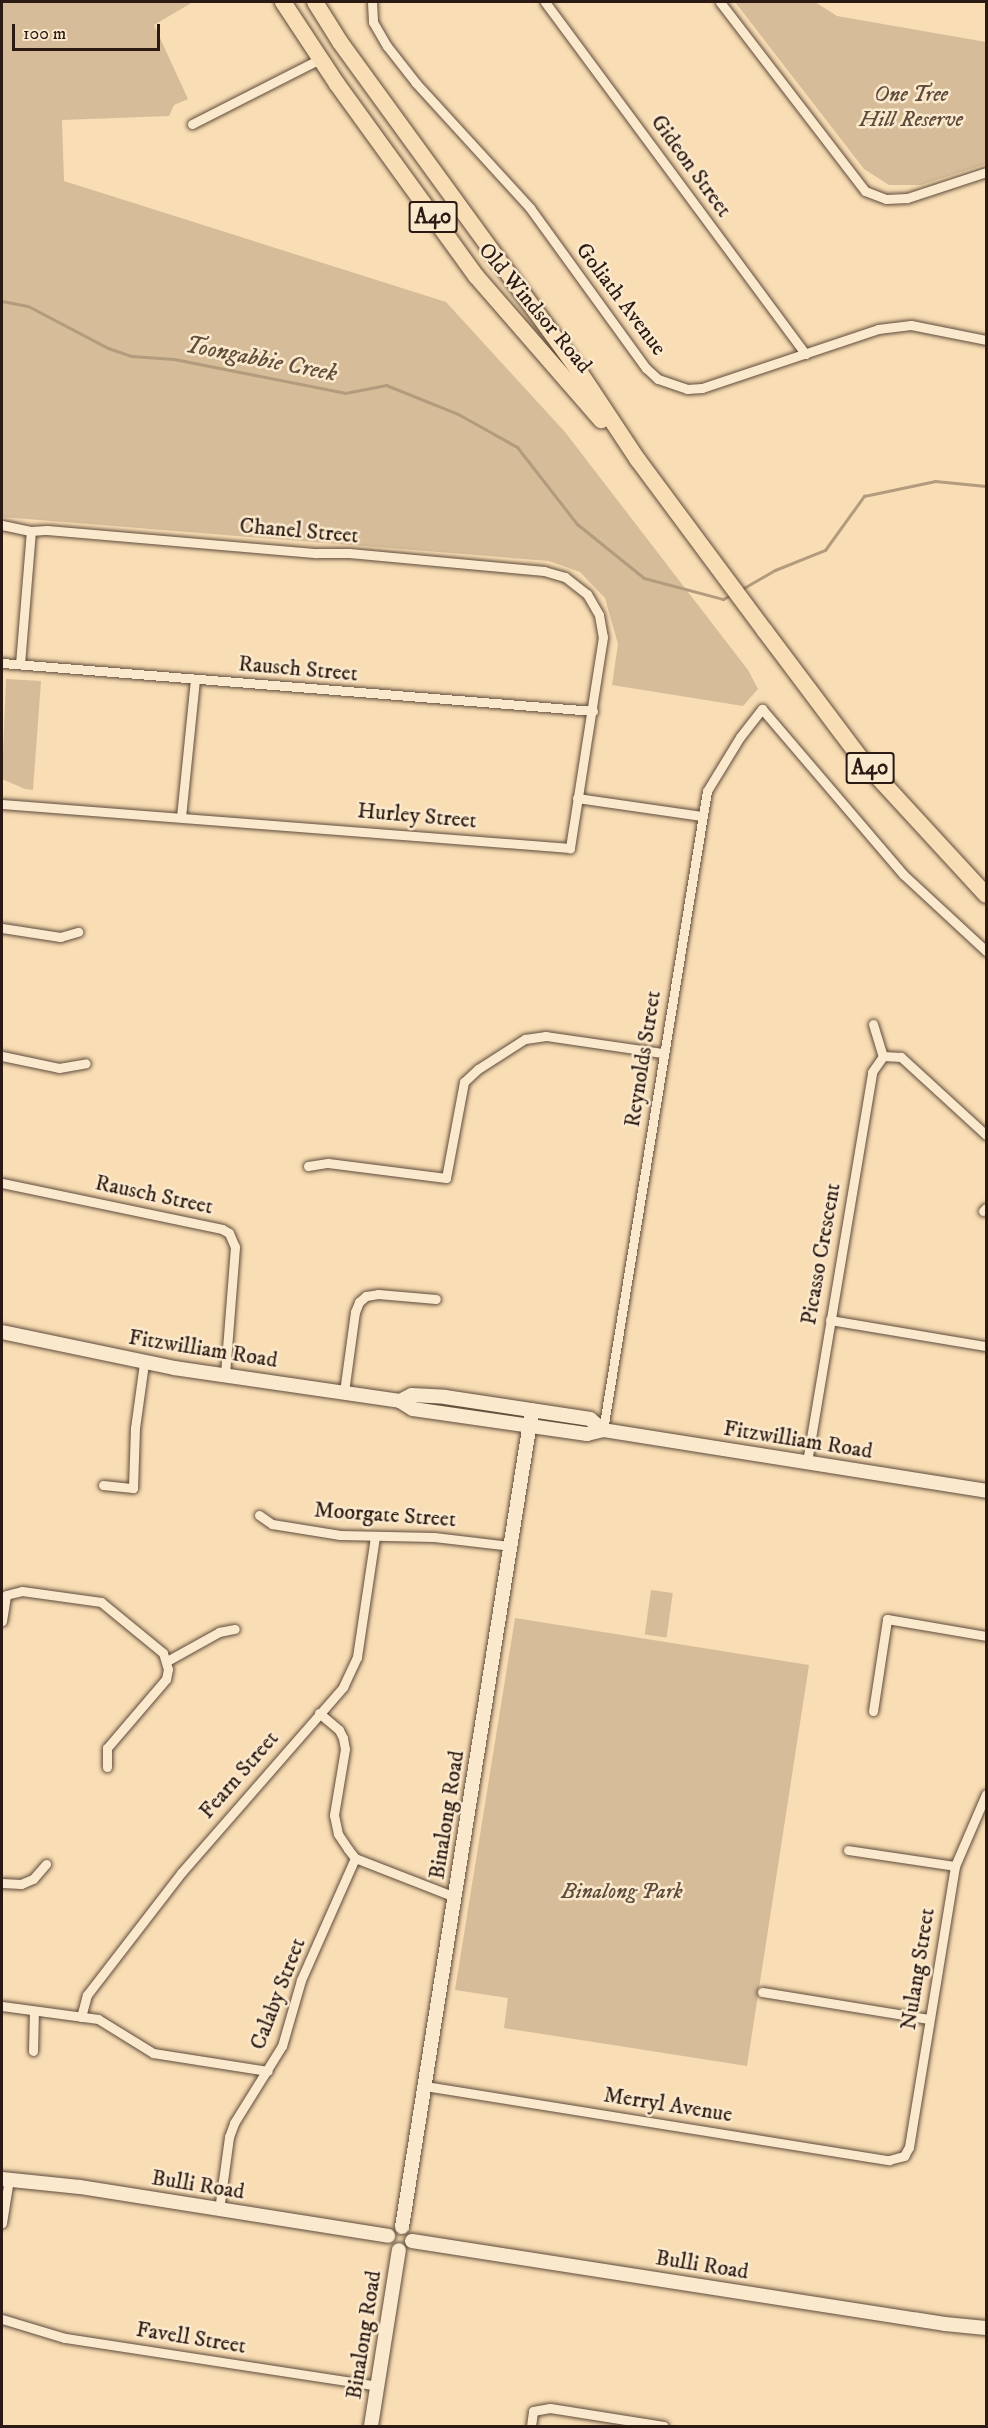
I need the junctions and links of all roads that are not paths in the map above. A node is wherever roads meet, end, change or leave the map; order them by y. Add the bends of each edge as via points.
1 (283, 2) edge
2 (315, 2) edge
3 (372, 2) edge
4 (545, 2) edge
5 (720, 2) edge
6 (320, 59) junction
7 (192, 124) dead end
8 (987, 172) edge
9 (987, 340) edge
10 (805, 354) junction
11 (638, 460) junction
12 (2, 525) edge
13 (31, 531) junction
14 (587, 594) joint
15 (2, 663) edge
16 (20, 664) junction
17 (195, 680) junction
18 (593, 711) junction
19 (578, 798) junction
20 (2, 804) edge
21 (702, 816) junction
22 (181, 817) junction
23 (987, 896) edge
24 (2, 928) edge
25 (78, 932) dead end
26 (987, 951) edge
27 (873, 1024) dead end
28 (663, 1053) junction
29 (2, 1056) edge
30 (882, 1056) junction
31 (86, 1063) dead end
32 (987, 1135) edge
33 (308, 1166) dead end
34 (2, 1183) edge
35 (436, 1299) dead end
36 (830, 1320) junction
37 (2, 1332) edge
38 (987, 1346) edge
39 (144, 1363) junction
40 (225, 1374) junction
41 (344, 1392) junction
42 (400, 1401) junction
43 (532, 1410) junction
44 (530, 1426) junction
45 (603, 1430) junction
46 (807, 1462) junction
47 (104, 1485) dead end
48 (987, 1491) edge
49 (259, 1515) dead end
50 (375, 1537) junction
51 (511, 1546) junction
52 (2, 1621) edge
53 (235, 1629) dead end
54 (987, 1636) edge
55 (167, 1661) junction
56 (873, 1711) dead end
57 (319, 1713) junction
58 (107, 1767) dead end
59 (987, 1794) edge
60 (848, 1850) dead end
61 (355, 1858) junction
62 (46, 1863) dead end
63 (955, 1866) junction
64 (2, 1883) edge
65 (455, 1897) junction
66 (762, 1992) dead end
67 (2, 2006) edge
68 (34, 2011) junction
69 (81, 2017) junction
70 (929, 2019) junction
71 (33, 2051) dead end
72 (268, 2071) junction
73 (425, 2086) junction
74 (904, 2156) joint
75 (5, 2179) edge
76 (219, 2210) junction
77 (2, 2223) edge
78 (402, 2227) junction
79 (388, 2236) junction
80 (412, 2241) junction
81 (399, 2250) junction
82 (2, 2319) edge
83 (987, 2328) edge
84 (378, 2386) junction
85 (371, 2427) edge
86 (531, 2427) edge
87 (664, 2427) edge

1 - 6 highway, Old Windsor Road / A40
2 - 11 highway, Old Windsor Road / A40 via 579,371
3 - 10 street, Goliath Avenue via 372,22 387,46 530,208 646,368 658,379 687,389 702,388
4 - 10 street, Gideon Street
5 - 8 street via 865,191 886,199 907,198
6 - 7 street
6 - 11 highway, Old Windsor Road / A40 via 476,276
9 - 10 street, Goliath Avenue via 911,325 878,329
11 - 23 highway, Old Windsor Road / A40 via 862,760
12 - 13 street, Chanel Street
13 - 14 street, Chanel Street via 544,571 565,577
13 - 16 street
14 - 18 street, Hurley Street via 599,615 603,637
15 - 16 street, Rausch Street
16 - 17 street, Rausch Street
17 - 18 street, Rausch Street
17 - 22 street
18 - 19 street, Hurley Street
19 - 21 street
19 - 22 street, Hurley Street via 570,848
20 - 22 street, Hurley Street
21 - 26 street, Reynolds Street via 707,791 762,709 904,875
21 - 28 street, Reynolds Street
24 - 25 street via 60,937
27 - 30 street
28 - 33 street via 546,1036 525,1039 464,1082 446,1178 328,1163
28 - 45 street, Reynolds Street
29 - 31 street via 59,1068
30 - 32 street via 901,1057
30 - 36 street, Picasso Crescent via 872,1072
34 - 40 street, Rausch Street via 229,1233 235,1247
35 - 41 street via 378,1294 359,1302
36 - 38 street
36 - 46 street, Picasso Crescent
37 - 39 street, Fitzwilliam Road
39 - 40 street, Fitzwilliam Road
39 - 47 street via 135,1428 133,1488
40 - 41 street, Fitzwilliam Road
41 - 42 street, Fitzwilliam Road
42 - 43 street, Fitzwilliam Road via 412,1395 445,1397
42 - 44 street, Fitzwilliam Road via 412,1408
43 - 44 street, Binalong Road
43 - 45 street, Fitzwilliam Road via 590,1419
44 - 45 street, Fitzwilliam Road via 587,1434
44 - 51 street, Binalong Road
45 - 46 street, Fitzwilliam Road
46 - 48 street, Fitzwilliam Road
49 - 50 street, Moorgate Street via 272,1524
50 - 51 street, Moorgate Street via 434,1537
50 - 57 street, Fearn Street via 357,1657 343,1687
51 - 65 street, Binalong Road
52 - 55 street via 6,1595 22,1591 101,1602 163,1653
53 - 55 street via 219,1632
54 - 56 street via 886,1619
55 - 58 street via 165,1679 107,1748
57 - 61 street via 343,1738 345,1749 335,1824
57 - 69 street, Fearn Street via 174,1882 87,1995
59 - 63 street, Nulang Street
60 - 63 street
61 - 65 street
61 - 72 street, Calaby Street via 301,1980 287,2034
62 - 64 street via 33,1879 21,1884
63 - 70 street, Nulang Street
65 - 73 street, Binalong Road
66 - 70 street
67 - 68 street
68 - 69 street
68 - 71 street
69 - 72 street via 108,2023 153,2054
70 - 74 street, Nulang Street via 909,2147
72 - 76 street, Calaby Street via 229,2137
73 - 74 street, Merryl Avenue via 889,2160
73 - 78 street, Binalong Road
75 - 76 street, Bulli Road
75 - 77 street
76 - 79 street, Bulli Road
78 - 79 street
78 - 80 street via 409,2230
79 - 81 street via 389,2244
80 - 81 street
80 - 83 street, Bulli Road
81 - 84 street, Binalong Road
82 - 84 street, Favell Street via 64,2338
84 - 85 street, Binalong Road
86 - 87 street via 533,2411 550,2408

